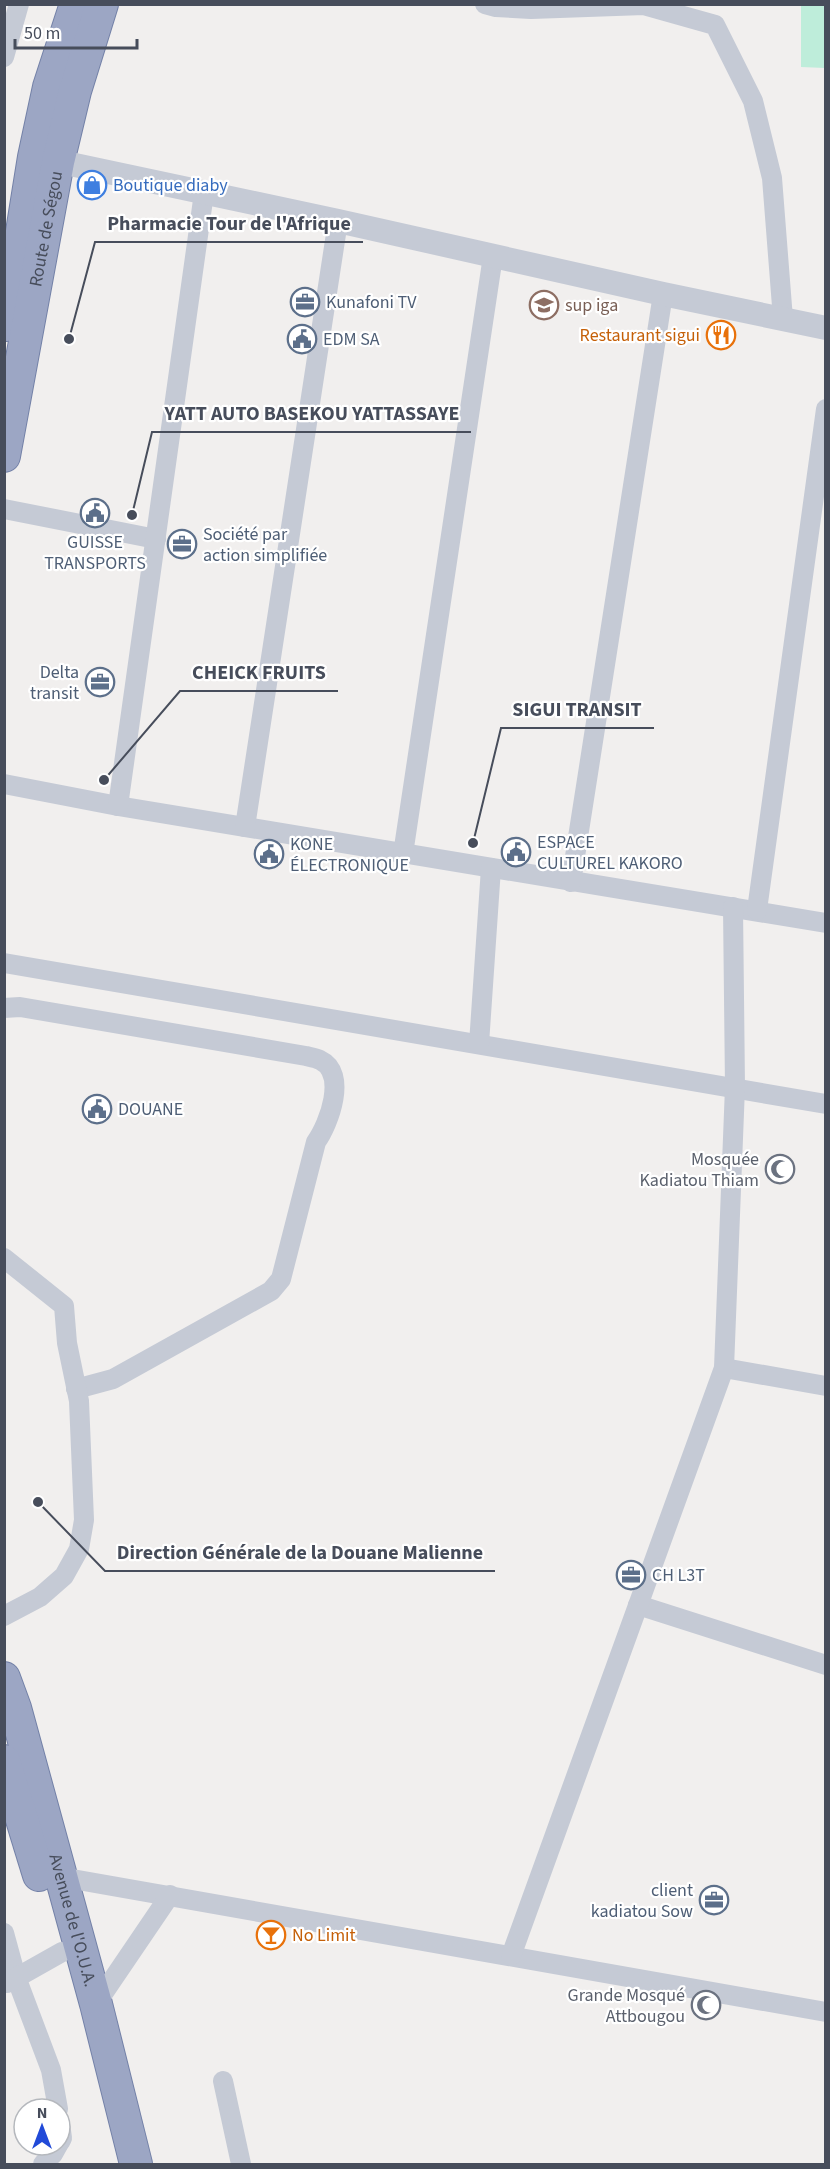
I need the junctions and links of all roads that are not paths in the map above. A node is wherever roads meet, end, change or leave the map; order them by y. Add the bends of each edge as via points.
1 (19, 4) edge
2 (76, 4) edge
3 (102, 4) edge
4 (485, 4) edge
5 (530, 7) edge
6 (4, 57) edge
7 (46, 159) junction
8 (204, 193) junction
9 (338, 221) junction
10 (493, 256) junction
11 (663, 294) junction
12 (783, 319) junction
13 (825, 328) edge
14 (4, 338) edge
15 (825, 409) edge
16 (4, 456) edge
17 (4, 509) edge
18 (156, 539) junction
19 (4, 784) edge
20 (118, 806) junction
21 (245, 827) junction
22 (403, 854) junction
23 (491, 868) junction
24 (571, 882) junction
25 (734, 907) junction
26 (757, 910) junction
27 (825, 923) edge
28 (4, 963) edge
29 (4, 1008) edge
30 (479, 1044) junction
31 (735, 1087) junction
32 (825, 1104) edge
33 (4, 1258) edge
34 (724, 1368) junction
35 (825, 1386) edge
36 (76, 1389) junction
37 (638, 1605) junction
38 (4, 1616) edge
39 (825, 1665) edge
40 (4, 1678) edge
41 (4, 1761) edge
42 (61, 1877) junction
43 (170, 1895) junction
44 (4, 1933) edge
45 (62, 1952) junction
46 (511, 1956) junction
47 (10, 1981) edge
48 (96, 2004) junction
49 (825, 2012) edge
50 (223, 2081) dead end
51 (55, 2097) edge
52 (114, 2164) edge
53 (136, 2164) edge
54 (241, 2164) edge

1 - 6 street
2 - 7 highway, Route de Ségou via 50,87
3 - 7 highway, Route de Ségou via 75,91
4 - 5 street via 496,8
5 - 12 street via 644,5 715,25 753,101 772,178
7 - 8 street
7 - 14 highway, Route de Ségou
7 - 16 highway, Route de Ségou
8 - 9 street
8 - 18 street
9 - 10 street
9 - 21 street
10 - 11 street
10 - 22 street
11 - 12 street
11 - 24 street
12 - 13 street
15 - 26 street
17 - 18 street
18 - 20 street
19 - 20 street
20 - 21 street
21 - 22 street
22 - 23 street
23 - 24 street
23 - 30 street
24 - 25 street
25 - 26 street
25 - 31 street
26 - 27 street
28 - 30 street
29 - 36 street via 20,1007 306,1056 322,1060 334,1076 330,1113 316,1142 281,1279 271,1291 113,1379
30 - 31 street
31 - 32 street
31 - 34 street
33 - 36 street via 64,1306
34 - 35 street
34 - 37 street
36 - 38 street via 84,1520 79,1549 64,1576 40,1597
37 - 39 street
37 - 46 street
40 - 42 highway, Avenue de l'O.U.A.
41 - 45 highway, Avenue de l'O.U.A.
42 - 43 street
42 - 48 highway, Avenue de l'O.U.A.
43 - 46 street
43 - 48 street
44 - 47 street
45 - 47 street
45 - 52 highway, Avenue de l'O.U.A.
46 - 49 street
47 - 51 street via 51,2070
48 - 53 highway, Avenue de l'O.U.A.
50 - 54 street

